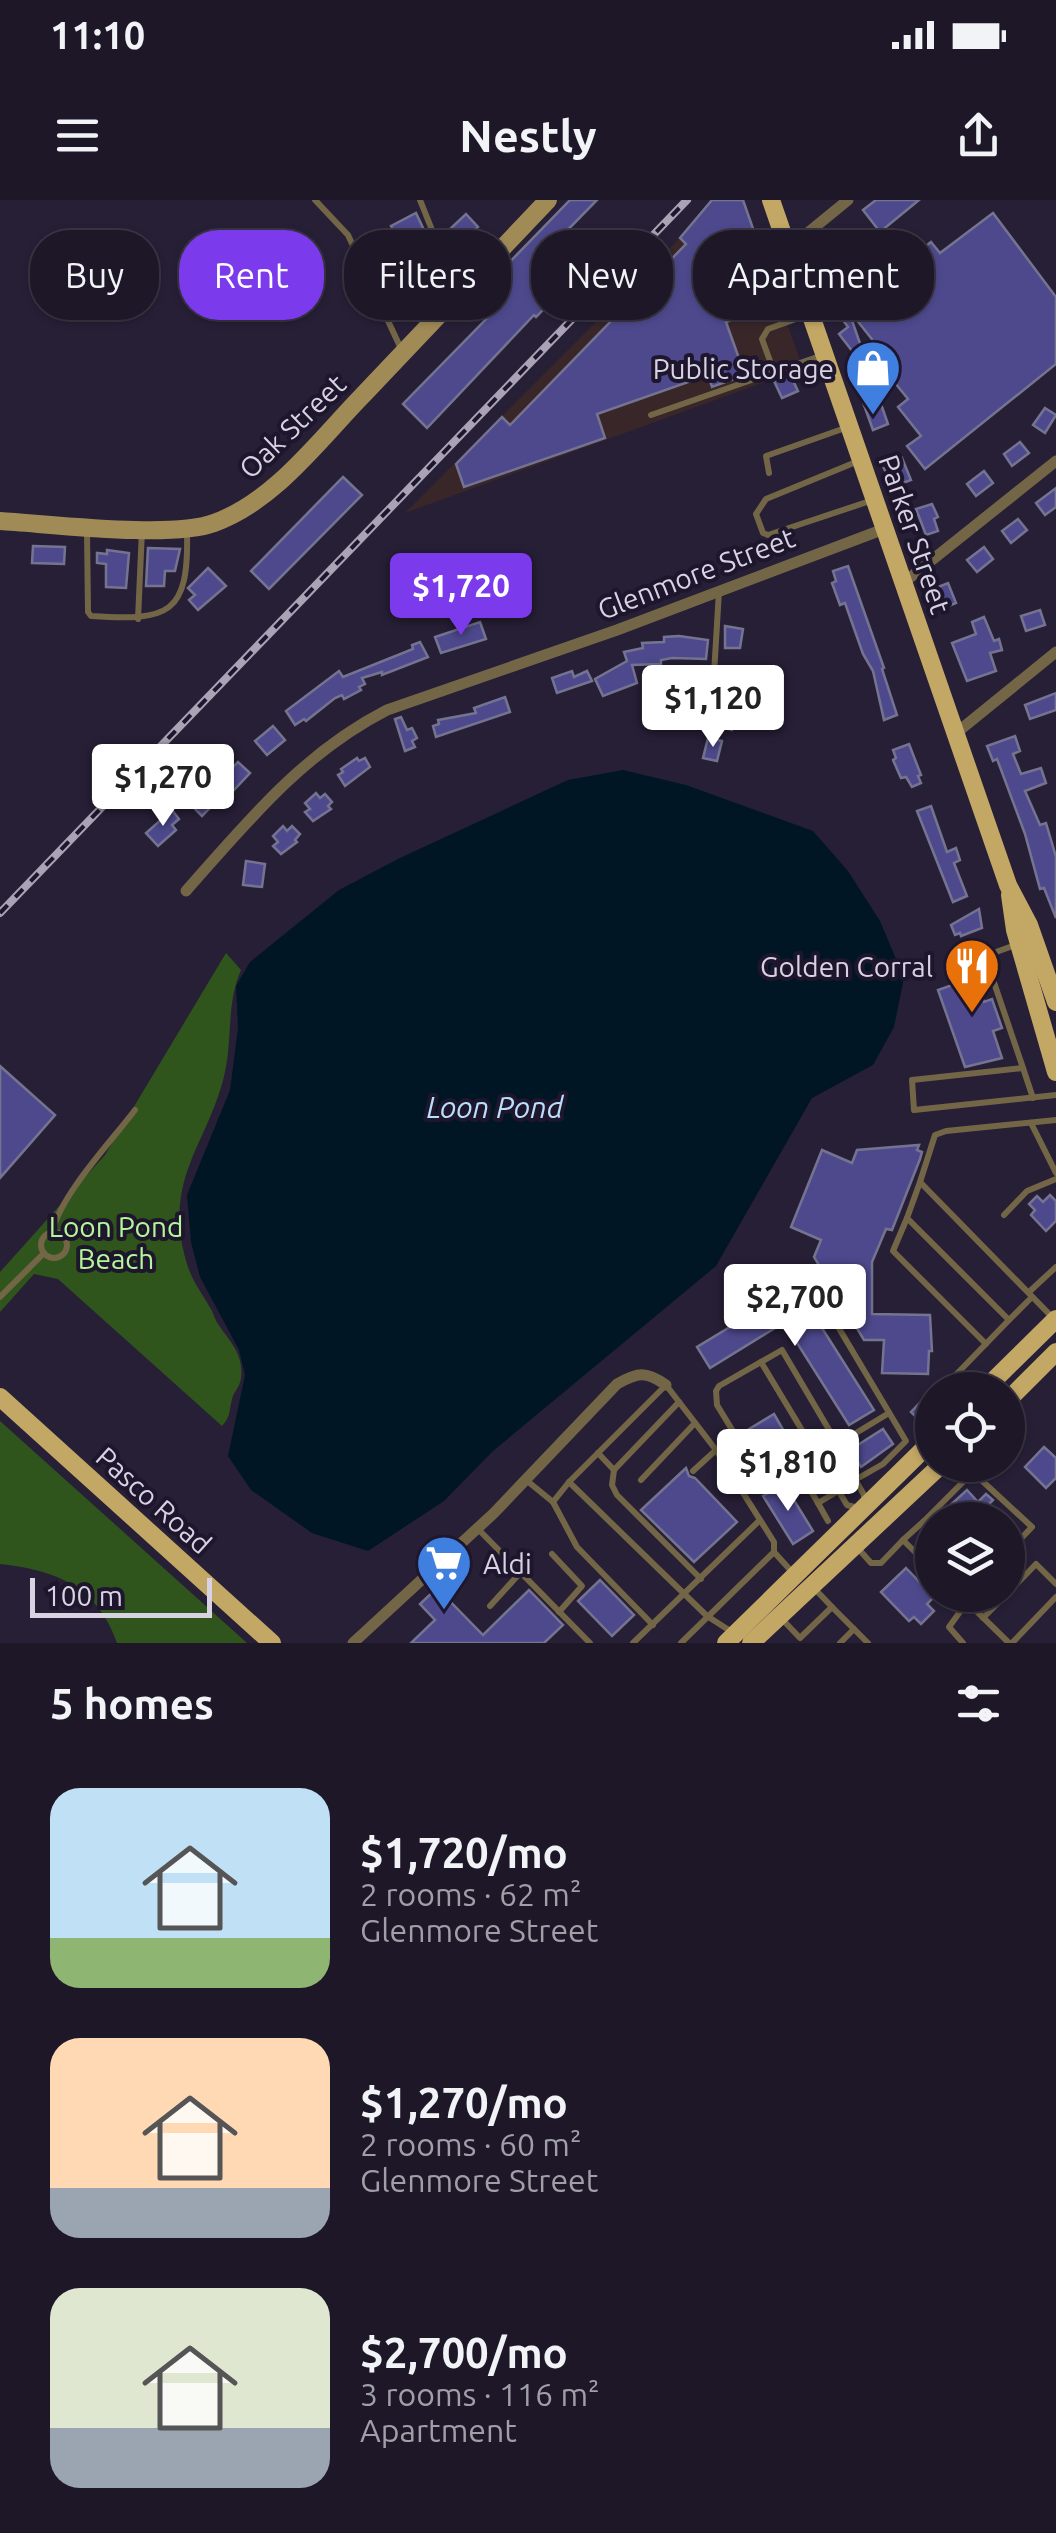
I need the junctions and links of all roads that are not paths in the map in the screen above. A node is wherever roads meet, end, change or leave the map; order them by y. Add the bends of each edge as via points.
1 (315, 200) edge
2 (420, 200) edge
3 (548, 200) edge
4 (771, 200) edge
5 (848, 200) edge
6 (432, 230) edge
7 (782, 230) edge
8 (810, 230) edge
9 (511, 239) edge
10 (435, 320) edge
11 (796, 320) edge
12 (812, 320) edge
13 (403, 354) junction
14 (824, 355) junction
15 (774, 372) junction
16 (651, 415) dead end
17 (849, 427) junction
18 (860, 460) junction
19 (1056, 461) edge
20 (768, 472) dead end
21 (874, 500) junction
22 (0, 521) edge
23 (88, 526) junction
24 (187, 527) junction
25 (884, 528) junction
26 (142, 529) junction
27 (902, 584) junction
28 (719, 591) junction
29 (138, 619) junction
30 (1056, 652) edge
31 (712, 707) dead end
32 (955, 734) junction
33 (1008, 885) junction
34 (186, 891) dead end
35 (1019, 944) junction
36 (1056, 1002) edge
37 (1023, 1068) junction
38 (1056, 1072) edge
39 (1056, 1094) edge
40 (1033, 1098) junction
41 (135, 1110) dead end
42 (1056, 1120) edge
43 (1032, 1123) junction
44 (1056, 1176) edge
45 (920, 1182) junction
46 (1004, 1215) dead end
47 (907, 1218) junction
48 (52, 1232) junction
49 (44, 1253) junction
50 (1056, 1266) edge
51 (812, 1283) dead end
52 (1030, 1294) junction
53 (0, 1297) edge
54 (1056, 1319) edge
55 (1009, 1320) junction
56 (986, 1344) junction
57 (1054, 1355) edge
58 (761, 1362) junction
59 (958, 1372) edge
60 (1002, 1372) edge
61 (1025, 1383) edge
62 (666, 1385) junction
63 (0, 1396) edge
64 (679, 1402) junction
65 (890, 1414) junction
66 (695, 1424) junction
67 (837, 1445) junction
68 (716, 1450) junction
69 (598, 1453) junction
70 (818, 1457) junction
71 (915, 1458) edge
72 (614, 1470) junction
73 (694, 1471) dead end
74 (803, 1478) dead end
75 (526, 1480) junction
76 (641, 1480) dead end
77 (856, 1480) junction
78 (568, 1482) junction
79 (922, 1482) edge
80 (963, 1482) edge
81 (985, 1482) edge
82 (838, 1492) junction
83 (553, 1502) junction
84 (943, 1502) edge
85 (1006, 1502) edge
86 (818, 1503) junction
87 (864, 1509) junction
88 (760, 1520) junction
89 (828, 1521) dead end
90 (478, 1528) junction
91 (915, 1530) edge
92 (904, 1540) junction
93 (855, 1545) junction
94 (915, 1551) edge
95 (774, 1552) junction
96 (552, 1554) dead end
97 (520, 1573) junction
98 (1025, 1575) edge
99 (700, 1579) junction
100 (803, 1581) junction
101 (1056, 1584) edge
102 (685, 1595) junction
103 (1056, 1596) edge
104 (490, 1606) dead end
105 (832, 1608) junction
106 (559, 1612) junction
107 (960, 1612) edge
108 (977, 1612) edge
109 (989, 1612) edge
110 (706, 1616) junction
111 (779, 1616) junction
112 (983, 1618) junction
113 (653, 1624) junction
114 (854, 1629) junction
115 (738, 1640) edge
116 (798, 1640) edge
117 (586, 1642) edge
118 (272, 1643) edge
119 (353, 1643) edge
120 (633, 1643) edge
121 (681, 1643) edge
122 (840, 1643) edge
123 (868, 1643) edge
124 (962, 1643) edge
125 (1010, 1643) edge

1 - 13 lane via 348,235
2 - 6 lane
3 - 9 street, Oak Street
4 - 7 main road, Parker Street
5 - 8 street
10 - 13 street, Oak Street
11 - 15 lane via 764,334
12 - 14 main road, Parker Street
13 - 24 street, Oak Street via 270,490 211,525
14 - 15 lane
14 - 17 main road, Parker Street
15 - 16 lane
17 - 18 main road, Parker Street
17 - 20 lane via 766,456
18 - 21 main road, Parker Street
18 - 21 lane via 766,499 756,514 763,534
19 - 27 street
21 - 25 main road, Parker Street
22 - 23 street, Oak Street
23 - 26 street, Oak Street
23 - 29 lane via 88,612
24 - 26 street, Oak Street
24 - 29 lane via 182,591 169,608
25 - 27 main road, Parker Street
25 - 28 street, Glenmore Street
26 - 29 lane
27 - 32 main road, Parker Street
28 - 31 lane
28 - 34 street, Glenmore Street via 363,723 296,772
30 - 32 street
32 - 33 main road, Parker Street
33 - 35 main road, Parker Street
33 - 36 main road, Parker Street
35 - 37 lane via 985,956
35 - 38 main road, Parker Street
37 - 40 lane
37 - 40 lane via 912,1080 914,1110
39 - 40 lane
41 - 48 lane
42 - 43 lane
43 - 44 lane
43 - 45 lane via 935,1135
44 - 46 lane via 1027,1191
45 - 47 lane
45 - 52 lane
47 - 55 lane
47 - 56 lane via 893,1251
48 - 49 lane via 42,1240
48 - 49 lane via 64,1237 66,1249 57,1258
49 - 53 lane
50 - 52 lane
51 - 65 lane
52 - 54 lane
52 - 55 lane
54 - 60 main road
55 - 56 lane
56 - 59 lane
57 - 61 main road
58 - 67 lane via 782,1350
58 - 70 lane
58 - 70 lane via 719,1386 717,1405 767,1486
62 - 64 lane
62 - 69 lane
62 - 75 street via 649,1373 617,1384
63 - 118 main road, Pasco Road
64 - 66 lane
64 - 72 lane
65 - 67 lane
65 - 77 lane via 906,1441
66 - 68 lane
66 - 76 lane
67 - 70 lane
67 - 77 lane
68 - 73 lane
68 - 88 lane
69 - 72 lane
69 - 78 lane
70 - 82 lane
71 - 87 main road
72 - 99 lane via 617,1495
74 - 86 lane
75 - 83 lane
75 - 90 street
77 - 87 lane
78 - 83 lane
78 - 102 lane
79 - 93 main road
80 - 84 lane
81 - 85 lane
82 - 86 lane
82 - 87 lane via 847,1505
83 - 113 lane via 577,1547
86 - 89 lane
87 - 100 main road
88 - 95 lane
88 - 99 lane
90 - 97 lane
90 - 119 street
91 - 92 lane
92 - 93 lane via 881,1563 872,1563
92 - 94 lane
93 - 100 main road
95 - 100 lane
95 - 110 lane
96 - 106 lane via 582,1586
97 - 104 lane
97 - 106 lane
98 - 101 lane via 1036,1564
99 - 102 lane
100 - 105 lane
100 - 111 main road
100 - 115 main road
102 - 110 lane
102 - 113 lane
103 - 125 lane
105 - 114 lane
105 - 116 lane
106 - 117 lane
107 - 124 lane via 949,1627
108 - 112 lane
109 - 112 lane
110 - 115 lane
110 - 121 lane
111 - 115 main road
111 - 116 lane
112 - 125 lane
113 - 120 lane
114 - 122 lane
114 - 123 lane

